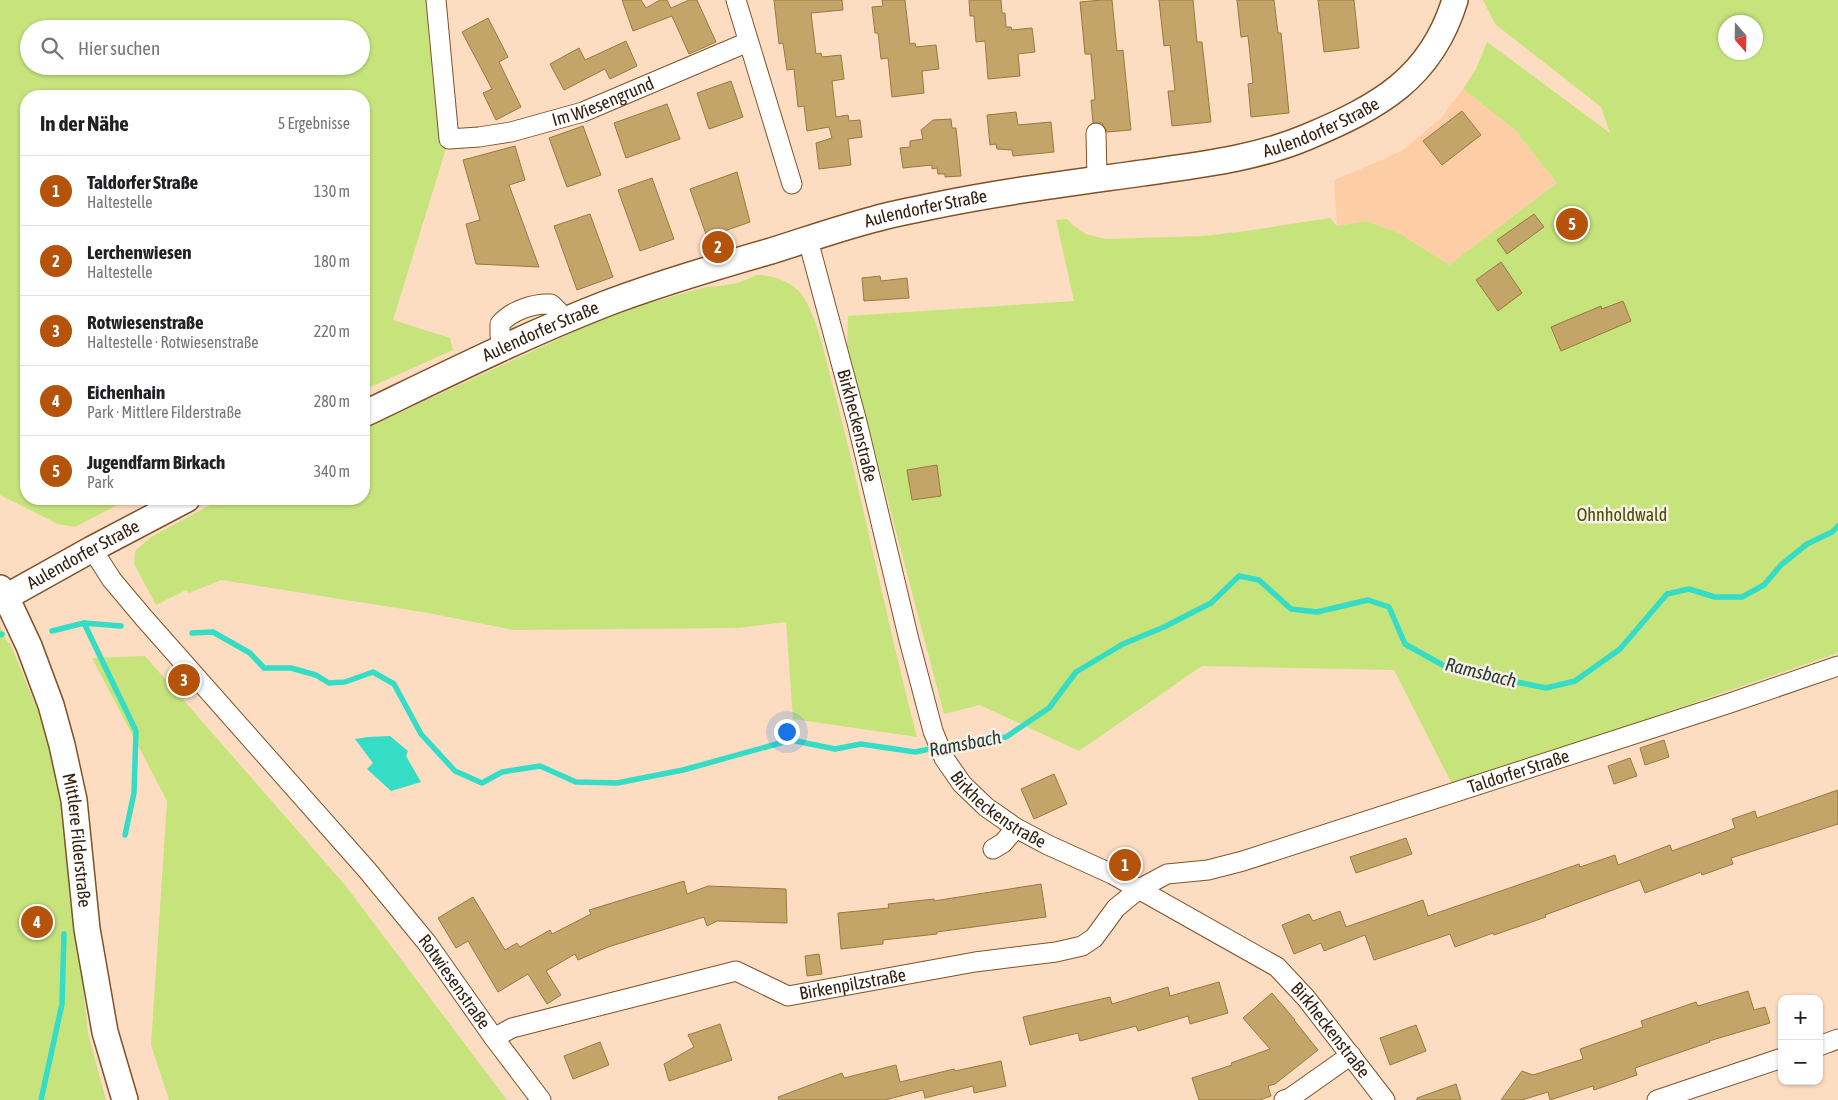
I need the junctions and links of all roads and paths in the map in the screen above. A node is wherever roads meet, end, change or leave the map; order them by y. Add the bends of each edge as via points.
1 (436, 0) edge
2 (736, 0) edge
3 (1455, 0) edge
4 (748, 42) junction
5 (1096, 133) dead end
6 (1097, 179) junction
7 (792, 184) dead end
8 (808, 240) junction
9 (558, 312) dead end
10 (500, 336) dead end
11 (370, 411) edge
12 (175, 505) edge
13 (92, 548) junction
14 (3, 593) edge
15 (1838, 666) edge
16 (1016, 828) junction
17 (993, 849) dead end
18 (1139, 889) junction
19 (494, 1038) junction
20 (1838, 1039) edge
21 (1823, 1045) edge
22 (1351, 1055) junction
23 (1778, 1059) edge
24 (126, 1100) edge
25 (541, 1100) edge
26 (1284, 1100) edge
27 (1385, 1100) edge
28 (1657, 1100) edge

1 - 4 street, Im Wiesengrund via 449,139 511,132 583,112
2 - 4 street
3 - 6 main road, Aulendorfer Straße via 1434,49 1418,70 1398,89 1369,108 1304,138 1262,152
4 - 7 street
5 - 6 street
6 - 8 main road, Aulendorfer Straße via 945,204 876,219
8 - 11 main road, Aulendorfer Straße via 711,268 606,304
8 - 16 street, Birkheckenstraße via 857,422 933,731 944,758 962,784 986,807
9 - 10 street via 551,304 540,303 507,316 500,324
12 - 13 main road, Aulendorfer Straße
13 - 14 main road, Aulendorfer Straße
13 - 19 street, Rotwiesenstraße via 112,580 144,618 367,870 427,944
14 - 24 main road, Mittlere Filderstraße via 29,646 62,745 74,800 87,928 105,1032
15 - 18 street, Taldorfer Straße via 1243,861 1208,870 1167,874
16 - 17 street
16 - 18 street, Birkheckenstraße
18 - 19 street, Birkenpilzstraße via 1116,908 1094,938 1082,946 788,996 736,971 512,1028
18 - 22 street, Birkheckenstraße via 1277,967
19 - 25 street, Rotwiesenstraße
20 - 21 street
22 - 26 street
22 - 27 street, Birkheckenstraße
23 - 28 street

